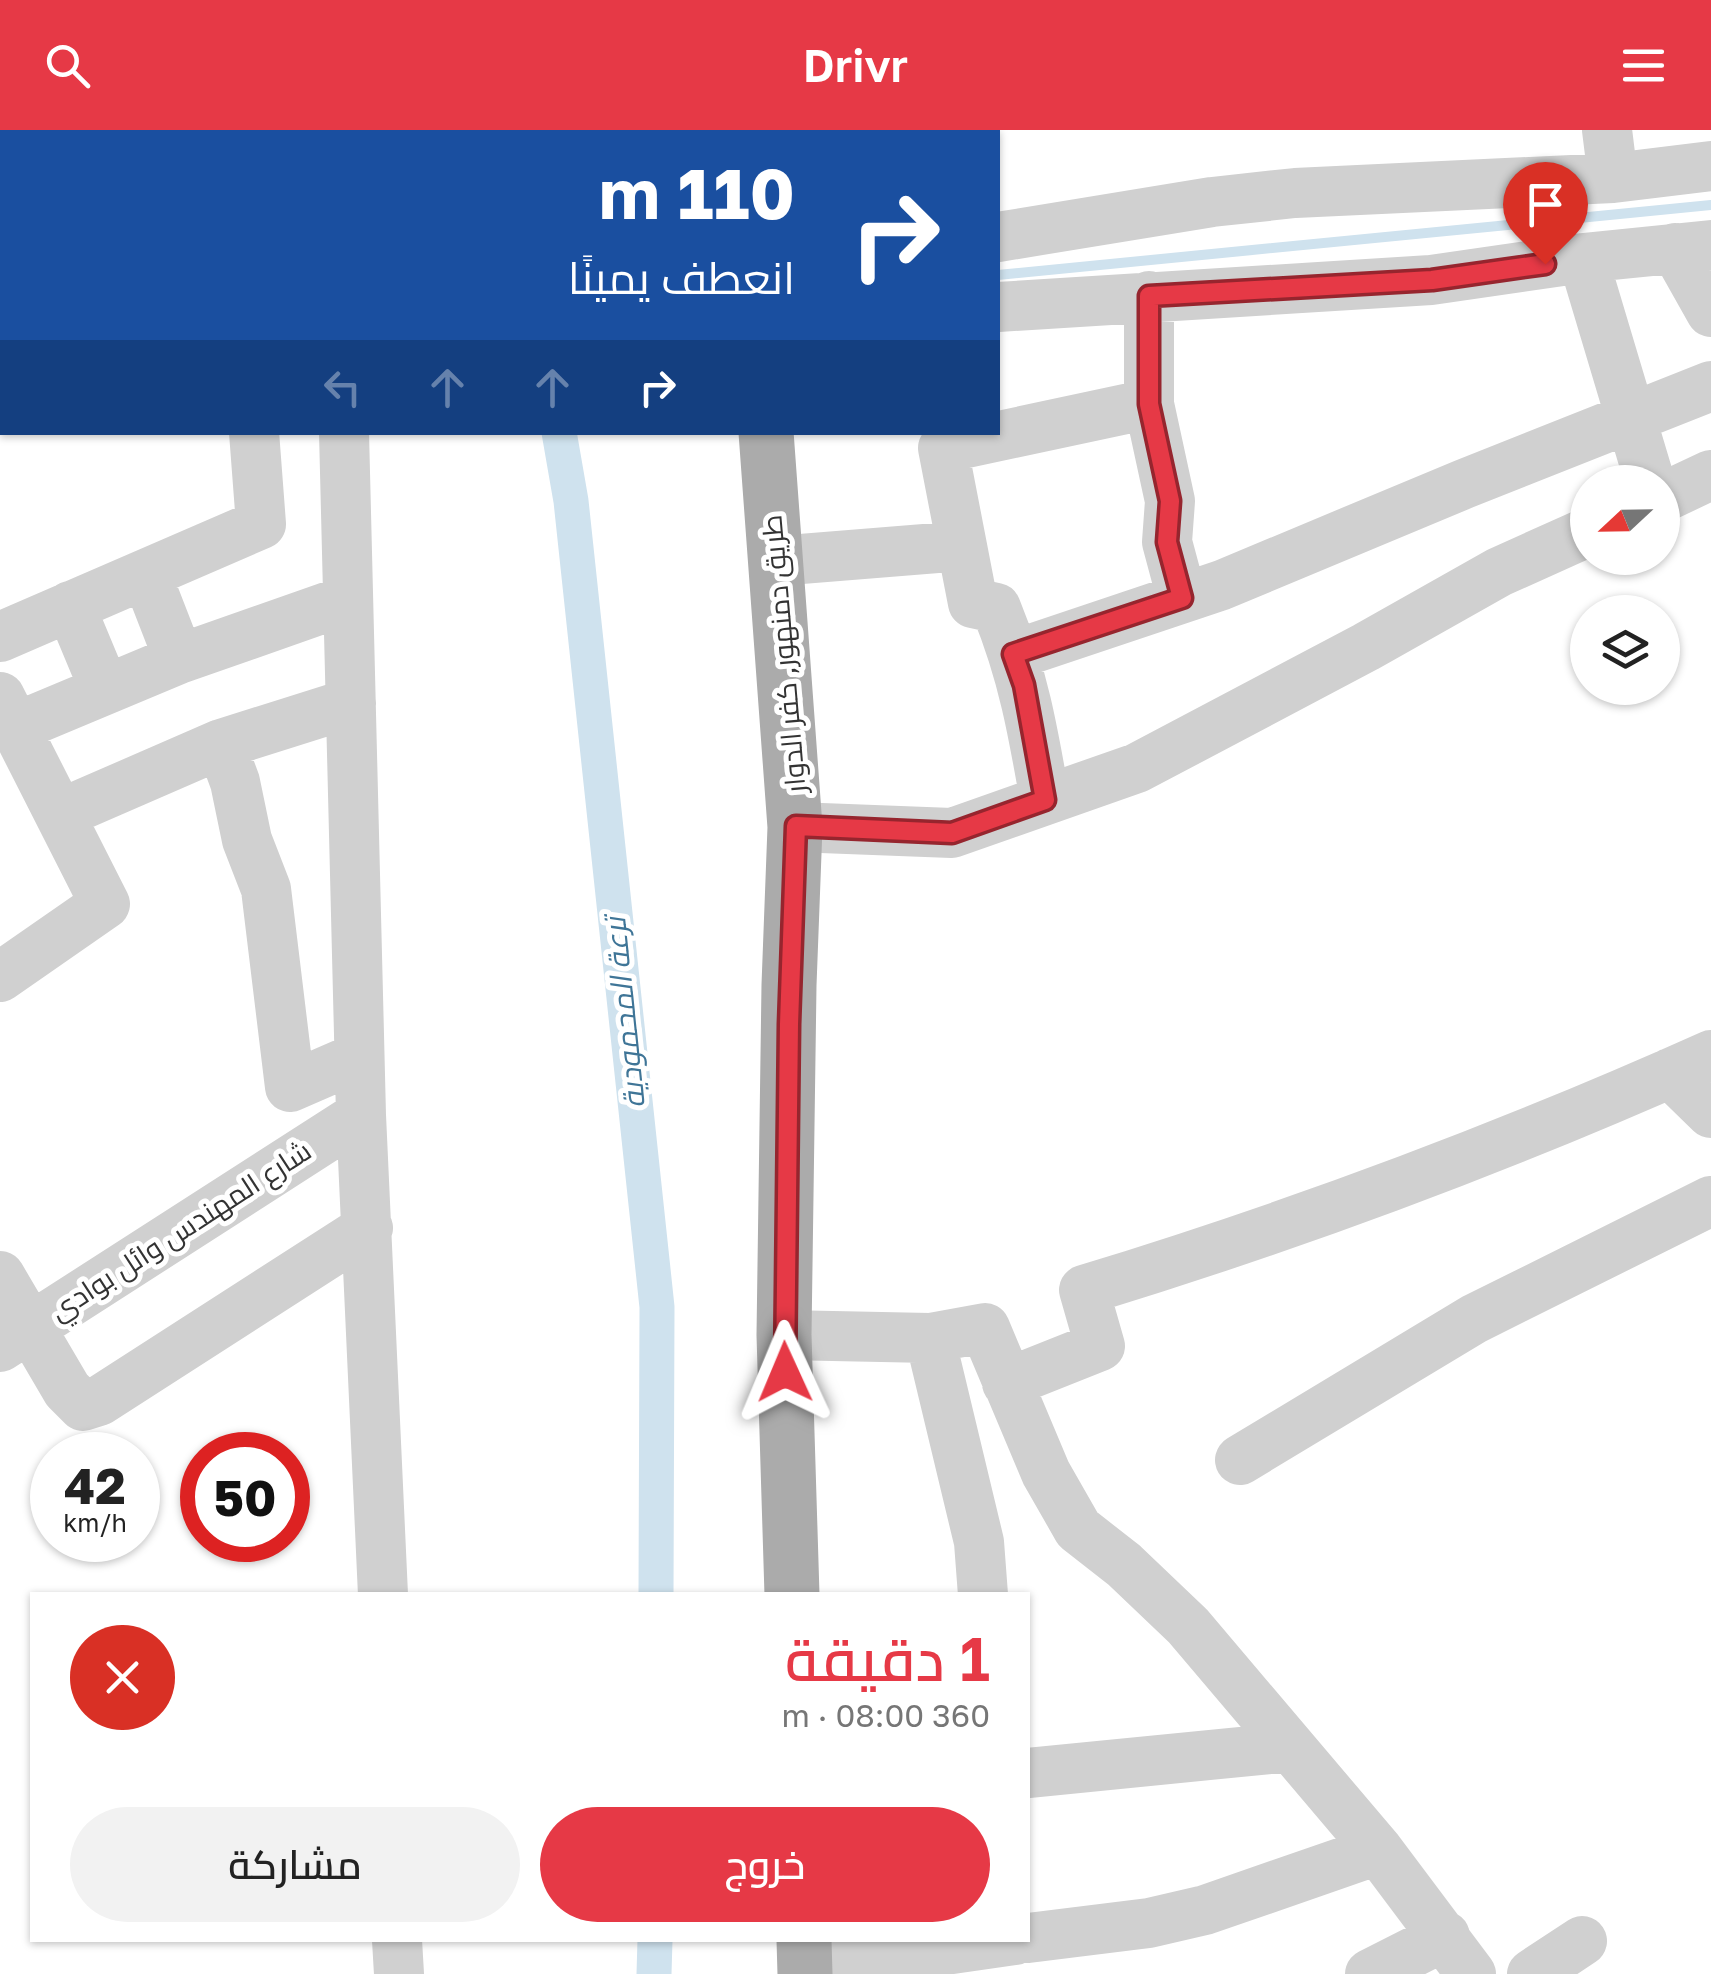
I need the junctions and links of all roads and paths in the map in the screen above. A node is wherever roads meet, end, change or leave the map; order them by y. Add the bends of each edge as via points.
1 (1610, 154) edge
2 (1711, 166) edge
3 (1000, 238) edge
4 (1693, 247) edge
5 (1583, 258) junction
6 (1149, 296) junction
7 (1000, 308) edge
8 (1711, 312) edge
9 (1711, 386) edge
10 (1149, 404) junction
11 (1630, 419) junction
12 (254, 435) edge
13 (344, 435) edge
14 (766, 435) edge
15 (1645, 465) edge
16 (1711, 475) edge
17 (1680, 490) edge
18 (1570, 540) edge
19 (962, 546) junction
20 (776, 561) junction
21 (146, 574) junction
22 (1182, 598) junction
23 (348, 600) junction
24 (70, 606) junction
25 (0, 637) edge
26 (1013, 654) junction
27 (179, 659) junction
28 (106, 690) junction
29 (351, 703) junction
30 (7, 713) edge
31 (221, 744) junction
32 (1045, 800) junction
33 (60, 814) junction
34 (796, 826) junction
35 (0, 977) edge
36 (359, 1057) junction
37 (1690, 1064) edge
38 (1711, 1114) edge
39 (360, 1115) junction
40 (1711, 1202) edge
41 (368, 1228) junction
42 (0, 1276) edge
43 (784, 1335) junction
44 (15, 1336) edge
45 (930, 1338) junction
46 (1007, 1383) junction
47 (1240, 1460) dead end
48 (383, 1592) edge
49 (792, 1592) edge
50 (983, 1592) edge
51 (1290, 1747) junction
52 (1030, 1774) edge
53 (1378, 1850) junction
54 (1030, 1938) edge
55 (1582, 1941) dead end
56 (397, 1942) edge
57 (996, 1942) edge
58 (1458, 1955) edge
59 (804, 1962) edge
60 (399, 1974) edge
61 (1370, 1974) edge
62 (1532, 1974) edge

1 - 2 street
1 - 3 street via 1212,202
4 - 5 street
4 - 8 street
5 - 6 street via 1432,280
5 - 11 street
6 - 7 street
6 - 10 street
9 - 11 street
10 - 19 street via 943,448
10 - 22 street via 1170,501 1167,542
11 - 15 street
11 - 22 street
12 - 21 street via 261,524
13 - 23 street
14 - 20 main road, طريق دمنهور, كفر الدوار
16 - 17 street
18 - 32 street via 1138,768
19 - 20 street
19 - 26 street via 974,603 996,608
20 - 34 main road, طريق دمنهور, كفر الدوار
21 - 24 street
21 - 27 street
22 - 26 street
23 - 27 street
23 - 29 street
24 - 25 street
24 - 28 street
26 - 32 street
27 - 28 street
28 - 30 street
29 - 31 street
29 - 36 street
30 - 33 street
31 - 33 street
31 - 36 street via 266,889 290,1087
32 - 34 street via 952,833
33 - 35 street via 106,904
34 - 43 main road, طريق دمنهور, كفر الدوار
36 - 39 street
37 - 38 street
37 - 46 street via 1362,1196 1084,1290 1100,1346
39 - 41 street
39 - 44 street, شارع المهندس وائل بوادي
40 - 47 street via 1474,1319
41 - 44 street via 84,1406
41 - 48 street
42 - 44 street
43 - 45 street
43 - 49 main road, طريق دمنهور, كفر الدوار
45 - 46 street via 985,1328
45 - 50 street via 980,1542
46 - 51 street via 1078,1530 1188,1626
51 - 52 street
51 - 53 street
53 - 54 street via 1206,1910
53 - 58 street
55 - 62 street
56 - 60 street
57 - 59 street
58 - 61 street

